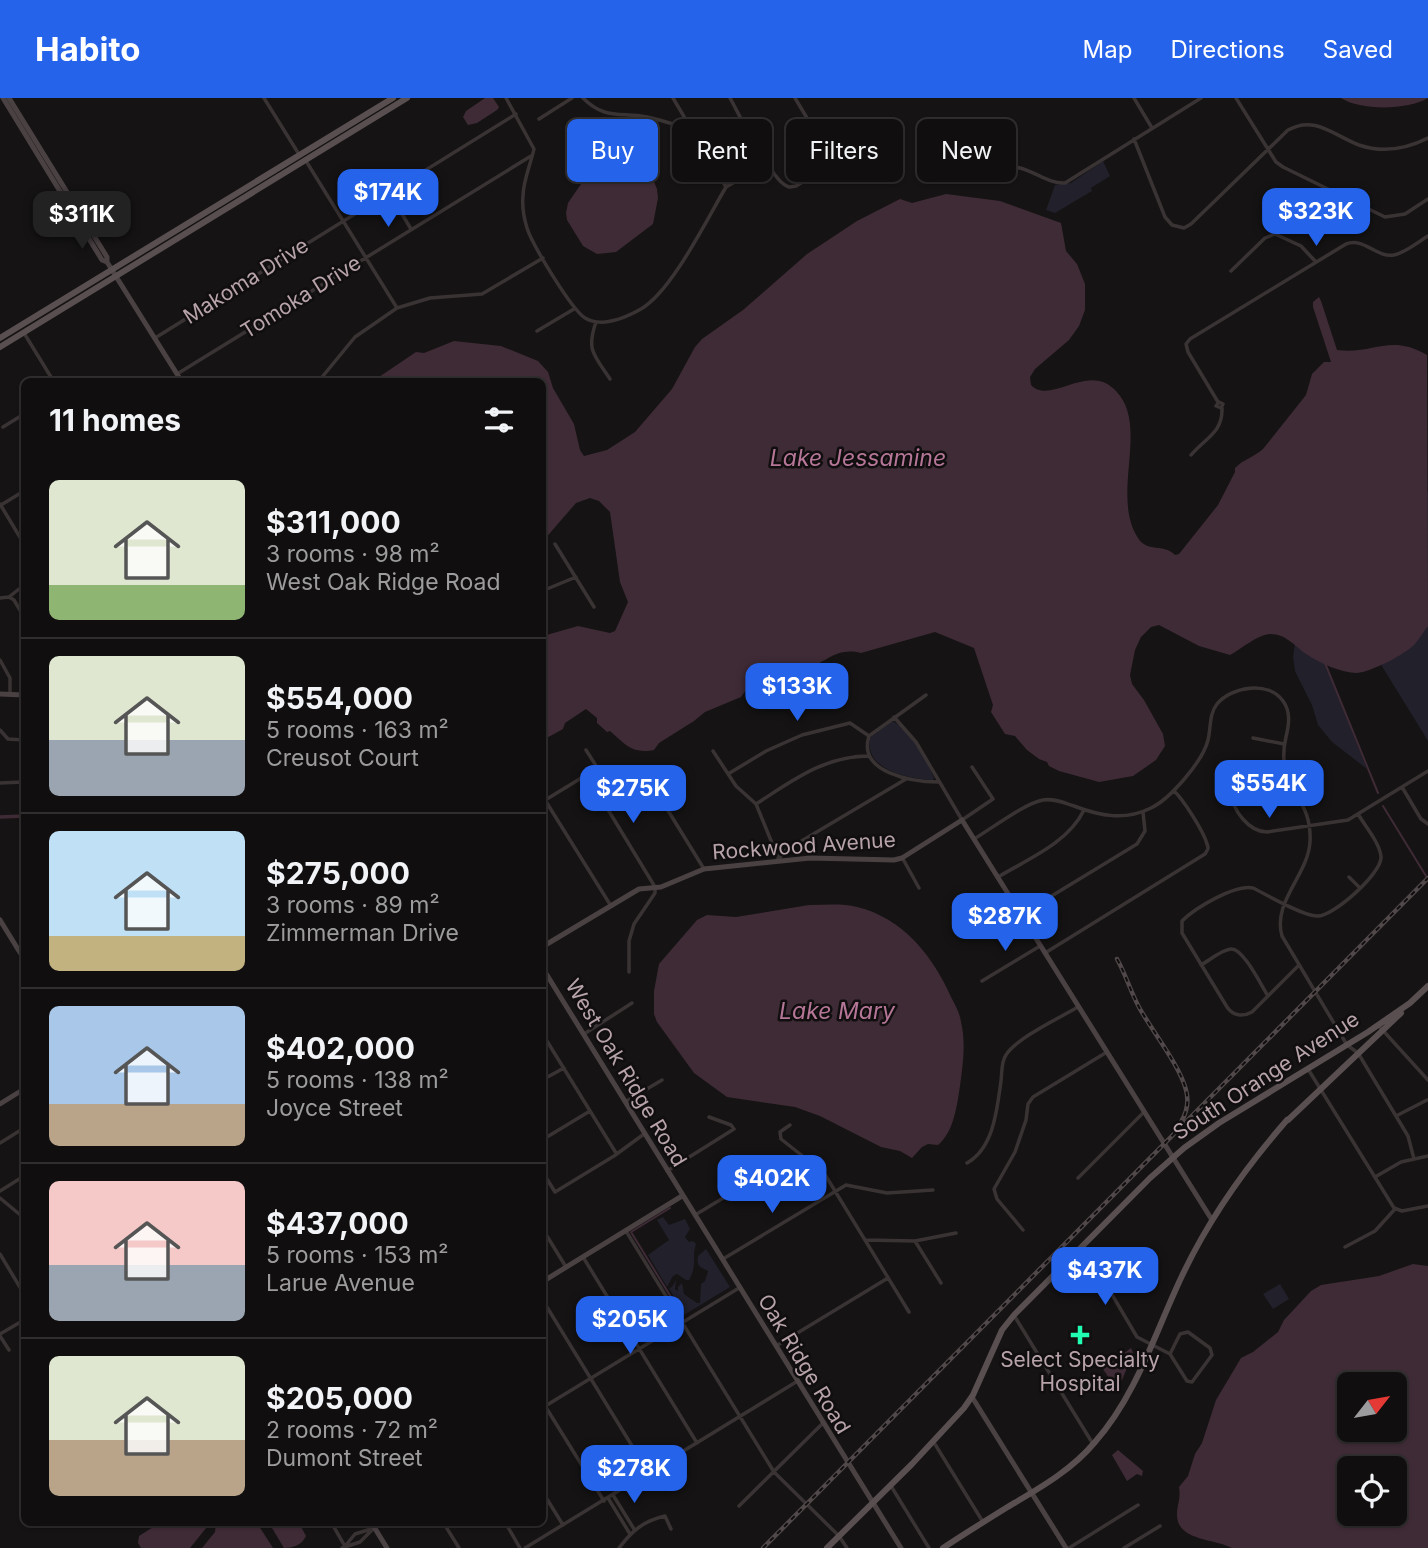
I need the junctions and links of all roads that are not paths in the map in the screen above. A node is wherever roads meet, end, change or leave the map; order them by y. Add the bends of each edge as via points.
1 (3, 98) edge
2 (9, 98) edge
3 (264, 98) edge
4 (407, 98) edge
5 (506, 98) edge
6 (572, 98) edge
7 (583, 98) edge
8 (673, 98) edge
9 (730, 98) edge
10 (795, 98) edge
11 (1134, 98) edge
12 (1201, 98) edge
13 (1236, 98) edge
14 (394, 100) edge
15 (516, 114) junction
16 (14, 117) junction
17 (539, 119) dead end
18 (686, 119) edge
19 (808, 119) edge
20 (672, 123) edge
21 (1152, 128) junction
22 (32, 134) junction
23 (1428, 138) edge
24 (1134, 139) junction
25 (1267, 149) junction
26 (299, 155) junction
27 (533, 155) junction
28 (40, 158) junction
29 (305, 161) junction
30 (1016, 167) edge
31 (773, 172) junction
32 (723, 182) edge
33 (803, 182) edge
34 (63, 186) junction
35 (726, 187) junction
36 (393, 199) dead end
37 (1428, 199) edge
38 (343, 221) junction
39 (411, 229) junction
40 (1428, 236) edge
41 (366, 257) junction
42 (543, 258) junction
43 (1317, 262) junction
44 (108, 266) junction
45 (1231, 271) dead end
46 (116, 278) junction
47 (397, 308) junction
48 (575, 308) junction
49 (596, 322) junction
50 (537, 331) dead end
51 (24, 333) junction
52 (0, 338) edge
53 (155, 338) junction
54 (0, 347) edge
55 (177, 374) junction
56 (52, 378) edge
57 (180, 378) edge
58 (321, 378) edge
59 (610, 379) dead end
60 (21, 416) edge
61 (3, 427) dead end
62 (1191, 454) dead end
63 (21, 493) edge
64 (0, 504) edge
65 (21, 539) edge
66 (555, 544) dead end
67 (576, 577) junction
68 (19, 589) dead end
69 (546, 589) edge
70 (9, 597) junction
71 (0, 598) edge
72 (594, 607) dead end
73 (21, 612) edge
74 (0, 660) edge
75 (0, 694) edge
76 (10, 694) junction
77 (21, 695) edge
78 (926, 695) dead end
79 (894, 717) junction
80 (0, 730) edge
81 (869, 736) junction
82 (1254, 738) dead end
83 (21, 740) edge
84 (1284, 744) junction
85 (586, 750) dead end
86 (713, 751) dead end
87 (869, 756) junction
88 (972, 767) dead end
89 (596, 769) junction
90 (1428, 771) edge
91 (728, 774) junction
92 (587, 775) junction
93 (678, 779) dead end
94 (906, 779) junction
95 (21, 782) edge
96 (939, 782) junction
97 (0, 783) edge
98 (1402, 787) junction
99 (656, 791) junction
100 (1174, 791) junction
101 (1231, 792) dead end
102 (546, 800) edge
103 (546, 804) edge
104 (756, 804) junction
105 (1084, 810) junction
106 (1143, 812) junction
107 (1358, 814) junction
108 (961, 820) junction
109 (1428, 824) edge
110 (1310, 826) junction
111 (974, 839) junction
112 (902, 858) junction
113 (779, 860) junction
114 (704, 869) junction
115 (998, 877) junction
116 (1349, 877) dead end
117 (655, 887) junction
118 (1359, 887) junction
119 (919, 888) dead end
120 (1285, 903) junction
121 (611, 906) junction
122 (1021, 915) junction
123 (1, 923) edge
124 (546, 945) edge
125 (1040, 946) junction
126 (1045, 953) junction
127 (21, 954) edge
128 (1202, 965) junction
129 (1299, 966) junction
130 (629, 972) dead end
131 (546, 974) edge
132 (982, 981) dead end
133 (1428, 986) edge
134 (1268, 996) junction
135 (632, 1003) dead end
136 (1410, 1003) junction
137 (1078, 1007) junction
138 (1378, 1025) junction
139 (1384, 1031) junction
140 (583, 1034) junction
141 (546, 1039) edge
142 (1347, 1045) junction
143 (1107, 1052) junction
144 (1358, 1053) junction
145 (564, 1068) junction
146 (1308, 1069) junction
147 (546, 1078) edge
148 (662, 1080) dead end
149 (1428, 1080) edge
150 (1319, 1088) junction
151 (21, 1091) edge
152 (1427, 1100) edge
153 (625, 1102) junction
154 (0, 1104) edge
155 (590, 1111) junction
156 (1144, 1112) junction
157 (1396, 1116) junction
158 (709, 1117) dead end
159 (790, 1125) dead end
160 (21, 1130) edge
161 (645, 1134) junction
162 (546, 1138) edge
163 (0, 1143) edge
164 (616, 1153) junction
165 (1428, 1156) edge
166 (1173, 1157) junction
167 (1414, 1159) junction
168 (967, 1163) dead end
169 (778, 1165) dead end
170 (667, 1171) junction
171 (546, 1177) edge
172 (21, 1178) edge
173 (1078, 1178) dead end
174 (1375, 1178) junction
175 (933, 1189) dead end
176 (0, 1191) edge
177 (835, 1191) junction
178 (682, 1196) junction
179 (0, 1198) edge
180 (1428, 1206) edge
181 (1397, 1210) junction
182 (21, 1215) edge
183 (695, 1215) junction
184 (1212, 1220) junction
185 (1023, 1230) dead end
186 (626, 1231) junction
187 (956, 1233) dead end
188 (546, 1234) edge
189 (865, 1240) junction
190 (915, 1241) junction
191 (1082, 1245) junction
192 (1345, 1247) dead end
193 (0, 1254) edge
194 (583, 1257) junction
195 (722, 1260) junction
196 (566, 1267) junction
197 (888, 1278) junction
198 (546, 1280) edge
199 (941, 1283) dead end
200 (739, 1287) junction
201 (21, 1289) edge
202 (546, 1306) edge
203 (909, 1312) dead end
204 (1014, 1315) junction
205 (21, 1322) edge
206 (681, 1323) junction
207 (0, 1335) edge
208 (1150, 1344) junction
209 (775, 1347) junction
210 (640, 1349) junction
211 (9, 1350) dead end
212 (1170, 1354) junction
213 (591, 1379) junction
214 (796, 1382) junction
215 (972, 1396) junction
216 (546, 1406) edge
217 (546, 1410) edge
218 (739, 1417) junction
219 (822, 1424) junction
220 (933, 1441) junction
221 (697, 1443) junction
222 (1093, 1445) junction
223 (648, 1472) junction
224 (774, 1472) junction
225 (891, 1486) junction
226 (1031, 1493) junction
227 (613, 1495) junction
228 (546, 1498) edge
229 (606, 1499) junction
230 (617, 1501) junction
231 (873, 1503) junction
232 (612, 1505) junction
233 (1138, 1505) dead end
234 (739, 1506) dead end
235 (983, 1522) junction
236 (563, 1525) junction
237 (333, 1526) edge
238 (371, 1526) edge
239 (372, 1526) edge
240 (374, 1526) edge
241 (445, 1526) edge
242 (508, 1526) edge
243 (1160, 1526) dead end
244 (634, 1529) junction
245 (671, 1529) dead end
246 (630, 1534) junction
247 (839, 1536) junction
248 (352, 1537) junction
249 (356, 1544) junction
250 (344, 1547) edge
251 (526, 1547) edge
252 (387, 1548) edge
253 (458, 1548) edge
254 (619, 1548) edge
255 (827, 1548) edge
256 (847, 1548) edge
257 (901, 1548) edge
258 (929, 1548) edge
259 (943, 1548) edge
260 (1067, 1548) edge
261 (1124, 1548) edge

1 - 16 street
2 - 22 street
3 - 26 street
4 - 14 main road
5 - 15 street
6 - 17 street
7 - 20 street via 614,116
8 - 18 street
9 - 31 street
10 - 19 street
11 - 21 street
12 - 21 street
13 - 25 street
14 - 26 main road
14 - 29 main road
15 - 27 street via 533,144
15 - 38 street, Makoma Drive
16 - 22 street
16 - 28 street
21 - 24 street
22 - 34 street
23 - 25 street via 1404,148 1376,148 1307,123 1287,130
24 - 25 street via 1165,217 1178,228 1191,224
24 - 30 street via 1073,181 1051,182
25 - 37 street via 1283,167 1385,217 1405,214
26 - 29 street
26 - 44 main road
27 - 39 street, Tomoka Drive
27 - 42 street via 522,193 523,208 527,228
28 - 34 street
28 - 44 street
29 - 38 street
29 - 46 main road
31 - 33 street via 789,187
31 - 35 street
32 - 35 street
34 - 44 street via 107,257
35 - 49 street via 654,298 621,319
36 - 39 street
38 - 41 street
38 - 53 street, Makoma Drive
39 - 41 street, Tomoka Drive
40 - 43 street via 1394,255 1352,242
41 - 47 street
41 - 55 street, Tomoka Drive
42 - 47 street via 482,294 430,298
42 - 48 street
43 - 45 street via 1301,246 1275,234
43 - 62 street via 1186,345 1217,407 1222,408 1219,427
44 - 46 street
44 - 52 main road
46 - 51 main road
46 - 53 street
47 - 58 street via 355,337
48 - 49 street
48 - 50 street
49 - 59 street via 591,348
51 - 54 main road
51 - 56 street
53 - 55 street
55 - 57 street
60 - 61 street
63 - 64 street
64 - 65 street
66 - 67 street
67 - 69 street
67 - 72 street
68 - 70 street
70 - 71 street
70 - 73 street
74 - 76 street via 10,678
75 - 76 street
76 - 77 street
78 - 79 street
79 - 81 street
79 - 96 street via 916,741
80 - 83 street via 8,739
81 - 87 street
81 - 91 street via 850,723 802,735
82 - 84 street
84 - 100 street via 1289,713 1279,696 1255,687 1230,695 1216,705 1206,748
84 - 110 street via 1284,772
85 - 89 street
86 - 91 street
87 - 94 street via 883,769
87 - 104 street via 851,756 814,767
88 - 108 street, Rockwood Avenue via 993,799
89 - 92 street
89 - 99 street
90 - 98 street
91 - 104 street
92 - 102 street
92 - 117 street
93 - 99 street
94 - 96 street
94 - 113 street via 783,852
95 - 97 street
96 - 108 street
98 - 107 street
98 - 109 street
99 - 114 street
100 - 106 street
100 - 126 street via 1207,841 1203,857
101 - 110 street via 1242,817 1254,830
103 - 121 street
104 - 113 street
105 - 106 street via 1109,816
105 - 111 street via 1058,800 1042,800
105 - 115 street via 1066,835
106 - 122 street via 1145,831 1137,844
107 - 110 street via 1341,822
107 - 118 street via 1381,860
108 - 111 street
108 - 112 street, Rockwood Avenue
110 - 120 street via 1307,858
111 - 115 street
112 - 113 street, Rockwood Avenue
112 - 119 street
113 - 114 street, Rockwood Avenue
114 - 117 street, Rockwood Avenue
115 - 122 street
116 - 118 street
117 - 121 street, Rockwood Avenue via 639,889
117 - 130 street via 634,924
118 - 120 street via 1339,908 1323,916
120 - 128 street via 1253,888 1238,887 1184,918 1182,933
120 - 129 street via 1280,929
121 - 124 street, Rockwood Avenue
122 - 125 street
123 - 127 street
125 - 126 street
125 - 132 street
126 - 137 street
128 - 134 street via 1235,949
128 - 134 street via 1233,1014 1248,1014
129 - 134 street
129 - 142 street
131 - 140 street, West Oak Ridge Road
133 - 136 main road, South Orange Avenue
135 - 140 street
136 - 138 main road, South Orange Avenue
136 - 139 main road
137 - 143 street
137 - 168 street via 1006,1054 995,1120 979,1153
138 - 139 street
138 - 142 main road, South Orange Avenue
139 - 144 main road
139 - 149 street
140 - 153 street, West Oak Ridge Road
141 - 145 street
142 - 144 street
142 - 146 main road, South Orange Avenue
143 - 156 street
143 - 185 street via 1028,1104 1015,1152 993,1188
144 - 150 main road
144 - 157 street
145 - 147 street
145 - 155 street
146 - 150 street
146 - 166 main road, South Orange Avenue
148 - 153 street
150 - 174 street
150 - 184 main road via 1245,1171
151 - 154 street
152 - 157 street
153 - 161 street, West Oak Ridge Road
155 - 162 street
155 - 164 street
156 - 166 street
156 - 173 street
157 - 167 street
158 - 170 street via 734,1129
159 - 177 street via 780,1132 781,1139 824,1174
160 - 163 street
161 - 164 street
161 - 170 street, West Oak Ridge Road
164 - 171 street via 555,1192
165 - 167 street
166 - 184 street
166 - 191 main road, South Orange Avenue
167 - 174 street
169 - 183 street
170 - 178 street, West Oak Ridge Road
172 - 176 street
174 - 181 street
175 - 177 street via 887,1193 846,1185
177 - 189 street
177 - 195 street
178 - 183 street, Oak Ridge Road
178 - 186 street
179 - 182 street
180 - 181 street
181 - 192 street via 1375,1231
183 - 195 street, Oak Ridge Road
184 - 208 main road
186 - 194 street
186 - 206 street
187 - 190 street
188 - 196 street
189 - 190 street
189 - 197 street
190 - 199 street
191 - 204 main road, South Orange Avenue
191 - 208 street via 1137,1337
193 - 201 street
194 - 196 street
194 - 210 street
195 - 200 street, Oak Ridge Road
196 - 198 street
197 - 203 street
197 - 209 street
200 - 206 street
200 - 209 street, Oak Ridge Road
202 - 213 street
204 - 215 main road, South Orange Avenue via 998,1338
204 - 222 street
205 - 207 street
206 - 210 street
206 - 218 street
207 - 211 street
208 - 212 street
208 - 222 main road via 1121,1405
209 - 214 street, Oak Ridge Road
210 - 213 street
210 - 221 street
212 - 212 street via 1192,1382 1212,1355 1210,1348 1188,1332 1180,1334
213 - 216 street
213 - 223 street
214 - 218 street
214 - 219 street, Oak Ridge Road
215 - 220 main road, South Orange Avenue
215 - 226 street
217 - 229 street
218 - 221 street
218 - 224 street
219 - 224 street
219 - 231 street, Oak Ridge Road
220 - 225 main road, South Orange Avenue
220 - 235 street
221 - 223 street
222 - 226 main road
223 - 227 street
224 - 234 street
224 - 247 street
225 - 231 main road, South Orange Avenue
225 - 258 street
226 - 235 main road
226 - 260 street
227 - 229 street
227 - 230 street
228 - 236 street
229 - 232 street
229 - 236 street
230 - 232 street
230 - 244 street
231 - 247 main road, South Orange Avenue
231 - 257 street, Oak Ridge Road
232 - 246 street
233 - 260 street
235 - 259 main road
236 - 251 street
237 - 250 street
238 - 248 street
239 - 249 street
240 - 252 street
241 - 253 street
242 - 251 street
243 - 261 street
244 - 245 street via 665,1516
244 - 246 street
246 - 254 street
247 - 255 main road, South Orange Avenue
247 - 256 street
248 - 249 street
248 - 250 street
249 - 250 street

